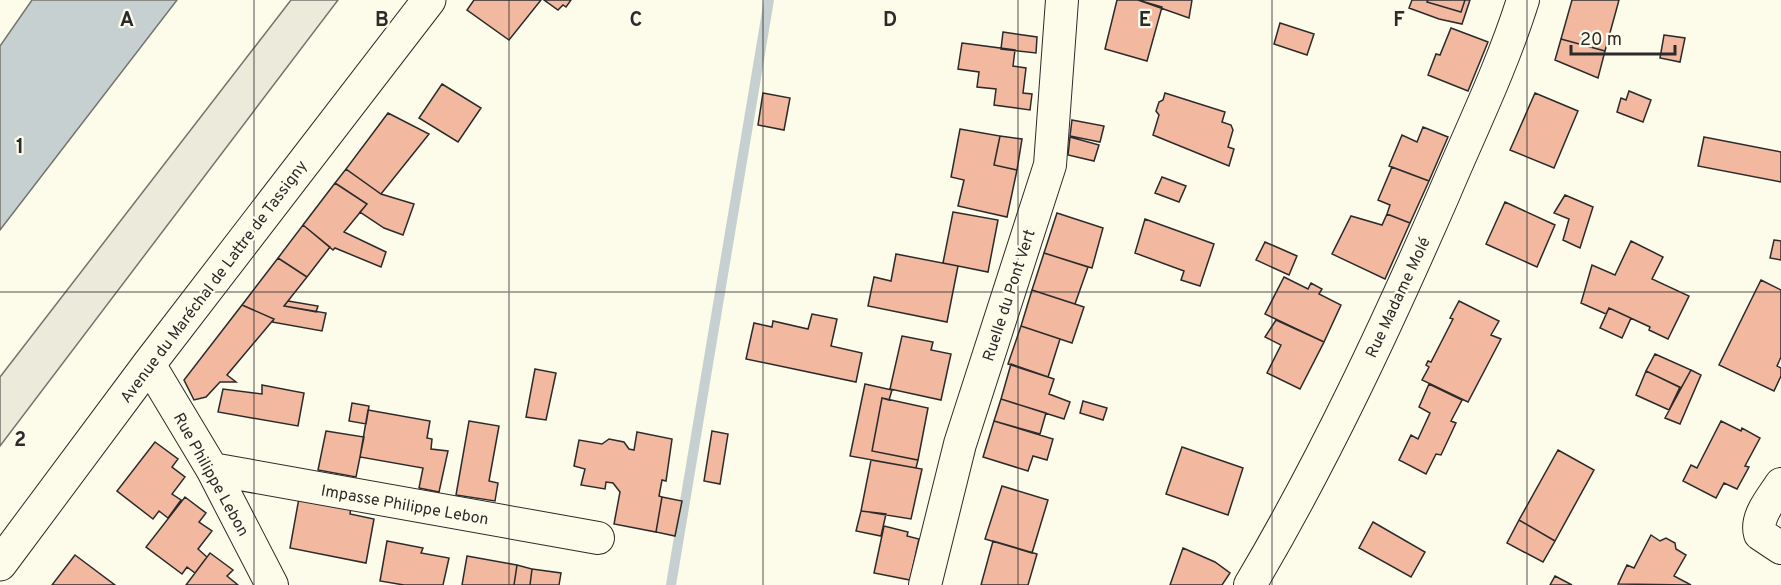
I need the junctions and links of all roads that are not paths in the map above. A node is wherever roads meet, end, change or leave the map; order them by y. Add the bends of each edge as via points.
1 (429, 0) edge
2 (1062, 0) edge
3 (1523, 0) edge
4 (149, 364) junction
5 (212, 469) junction
6 (1781, 484) edge
7 (598, 538) dead end
8 (1781, 548) edge
9 (0, 564) edge
10 (272, 585) edge
11 (926, 585) edge
12 (1250, 585) edge

1 - 4 main road, Avenue du Maréchal de Lattre de Tassigny
2 - 11 street, Ruelle du Pont Vert via 1050,165 960,444
3 - 12 street, Rue Madame Molé via 1500,64 1416,257 1315,469
4 - 5 street, Rue Philippe Lebon
4 - 9 main road, Avenue du Maréchal de Lattre de Tassigny
5 - 7 street, Impasse Philippe Lebon
5 - 10 street, Rue Philippe Lebon
6 - 8 street via 1758,526 1760,534

